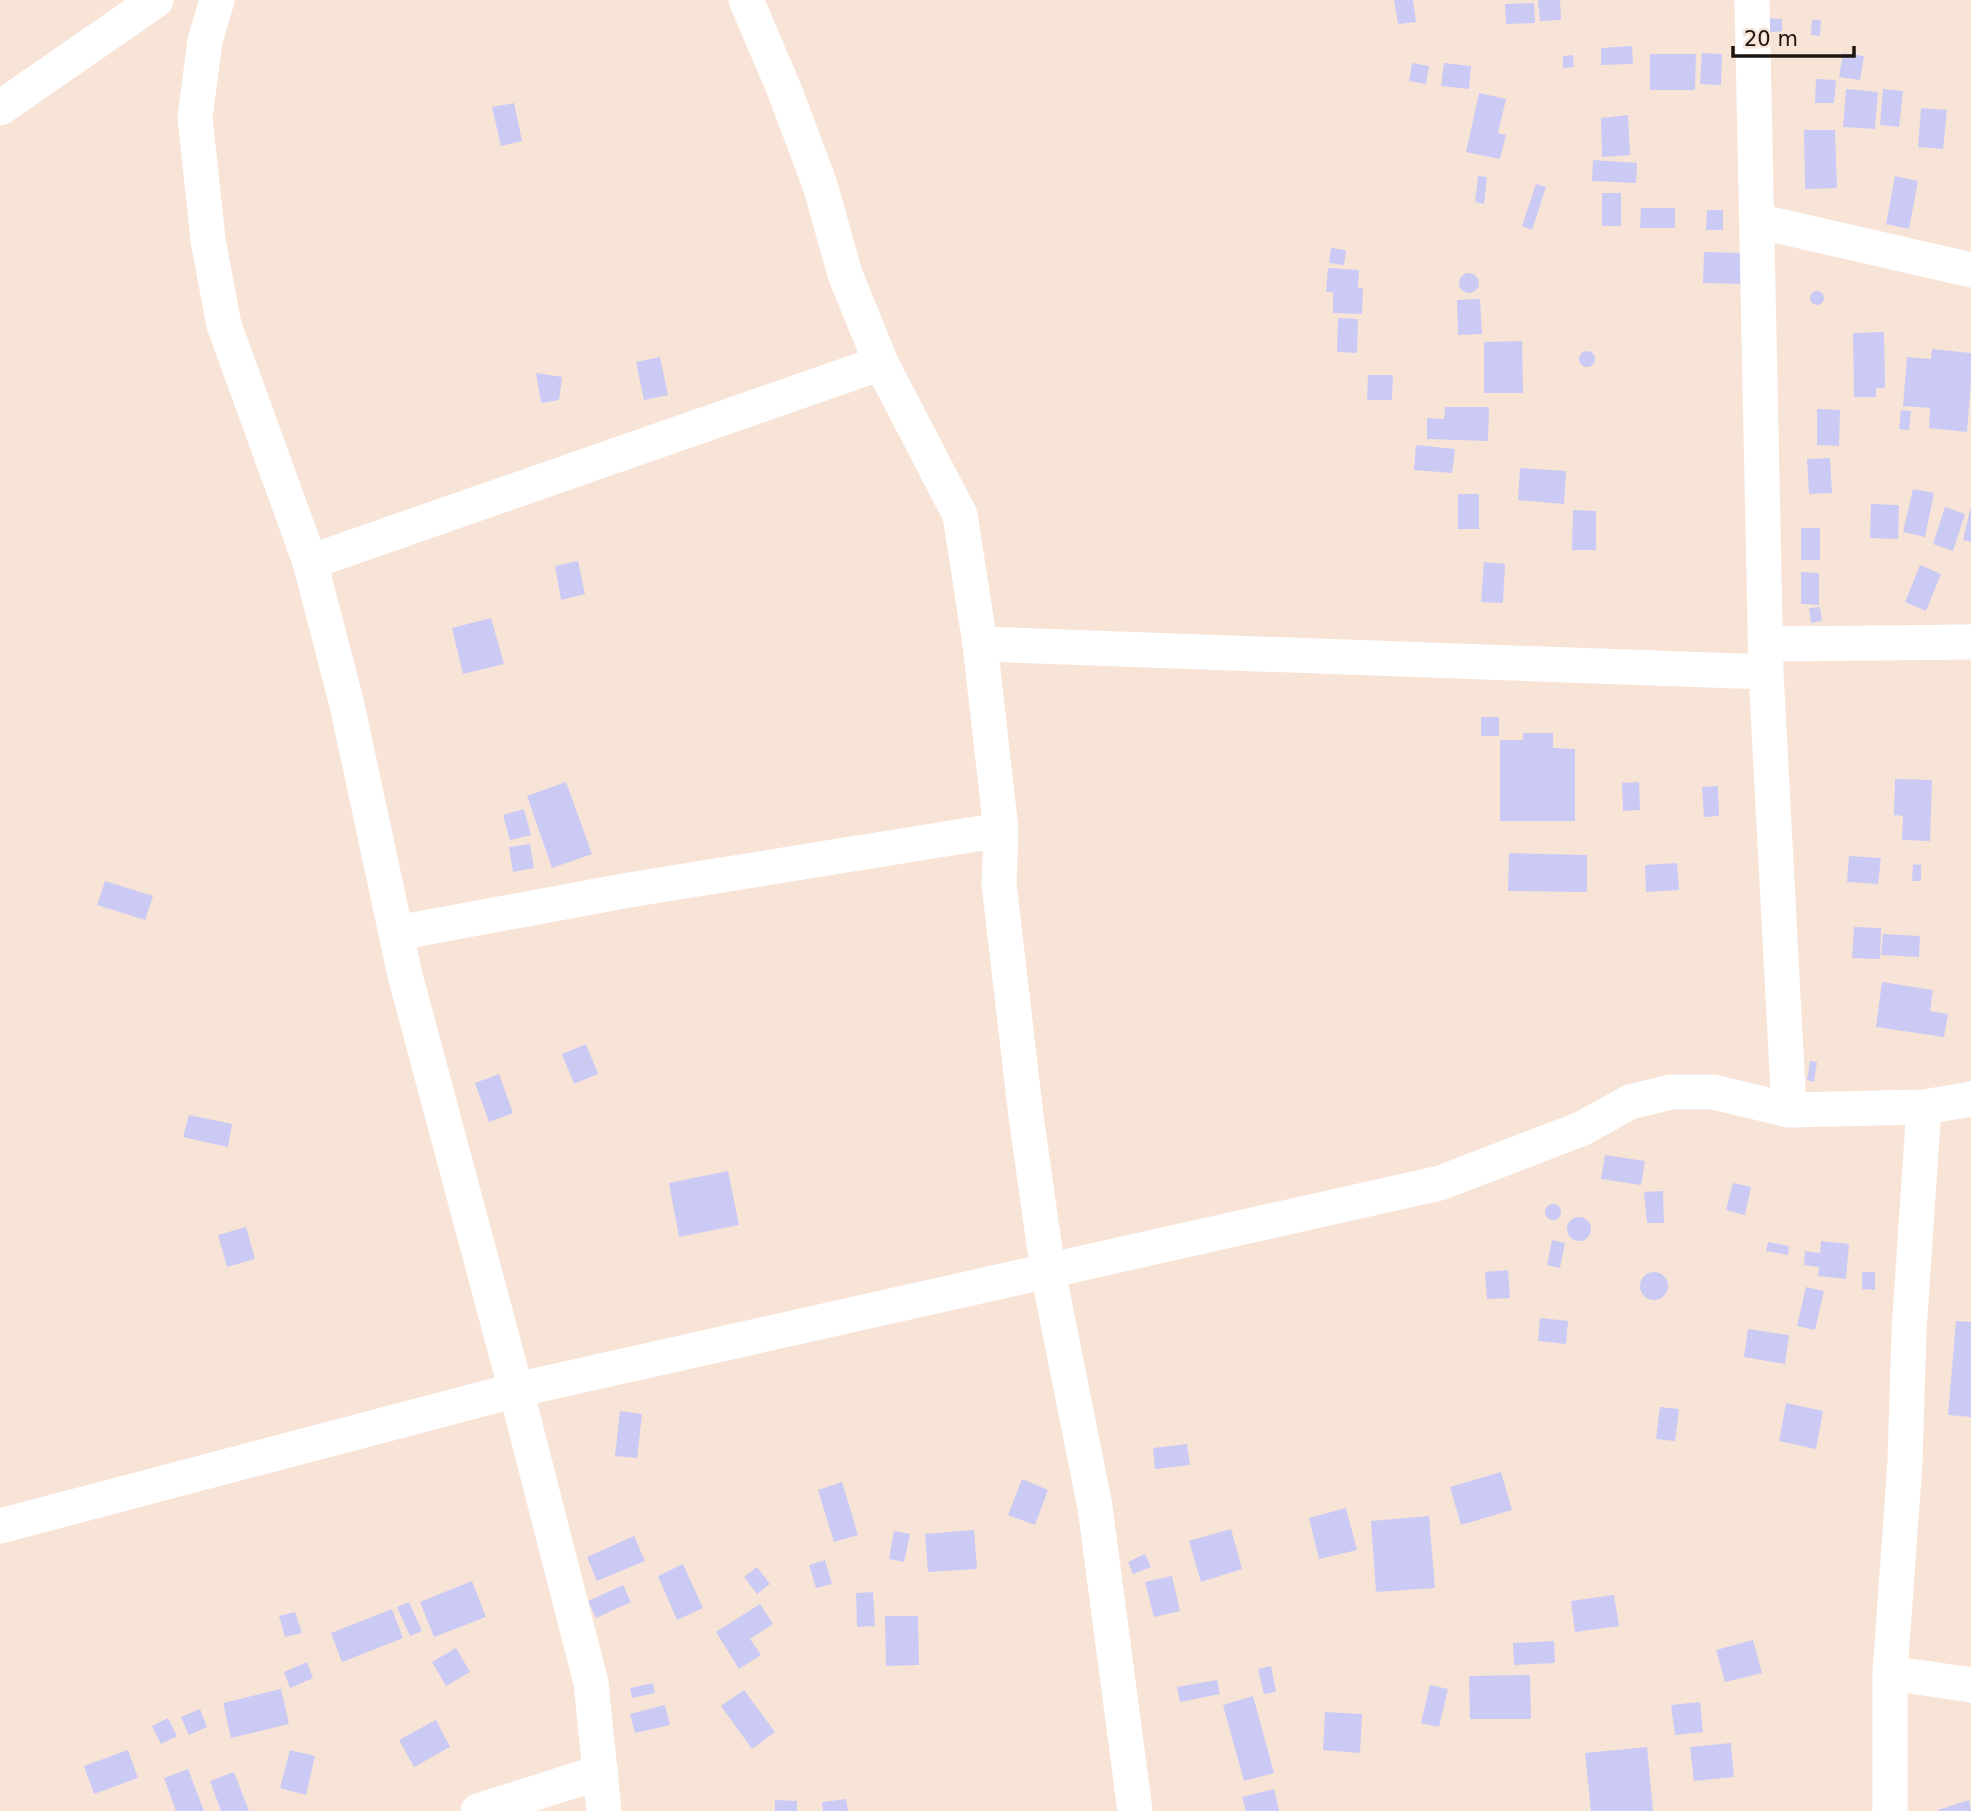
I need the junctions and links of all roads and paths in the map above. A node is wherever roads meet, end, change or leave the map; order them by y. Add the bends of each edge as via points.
1 (156, 0) edge
2 (218, 0) edge
3 (746, 0) edge
4 (1752, 0) edge
5 (0, 108) edge
6 (1757, 221) junction
7 (1971, 270) edge
8 (881, 363) junction
9 (310, 562) junction
10 (1971, 642) edge
11 (980, 644) junction
12 (1767, 658) junction
13 (1000, 830) junction
14 (397, 933) junction
15 (1971, 1099) edge
16 (1924, 1107) junction
17 (1789, 1110) junction
18 (1048, 1272) junction
19 (516, 1390) junction
20 (0, 1526) edge
21 (1890, 1674) junction
22 (1971, 1685) edge
23 (601, 1772) junction
24 (478, 1811) edge
25 (604, 1811) edge
26 (1135, 1811) edge
27 (1889, 1811) edge

1 - 5 street
2 - 9 street via 205,41 195,117 208,240 225,325
3 - 8 street via 820,185 845,274
4 - 6 street
6 - 7 street
6 - 12 street
8 - 9 street
8 - 11 street via 960,515
9 - 14 street
10 - 12 street
11 - 12 street
11 - 13 street
12 - 17 street
13 - 14 street
13 - 18 street via 999,884
14 - 19 street
15 - 16 street
16 - 17 street
16 - 21 street
17 - 18 street via 1713,1092 1671,1092 1630,1102 1581,1129 1440,1183
18 - 19 street
18 - 26 street via 1095,1507
19 - 20 street
19 - 23 street via 592,1683
21 - 22 street
21 - 27 street
23 - 24 street
23 - 25 street

